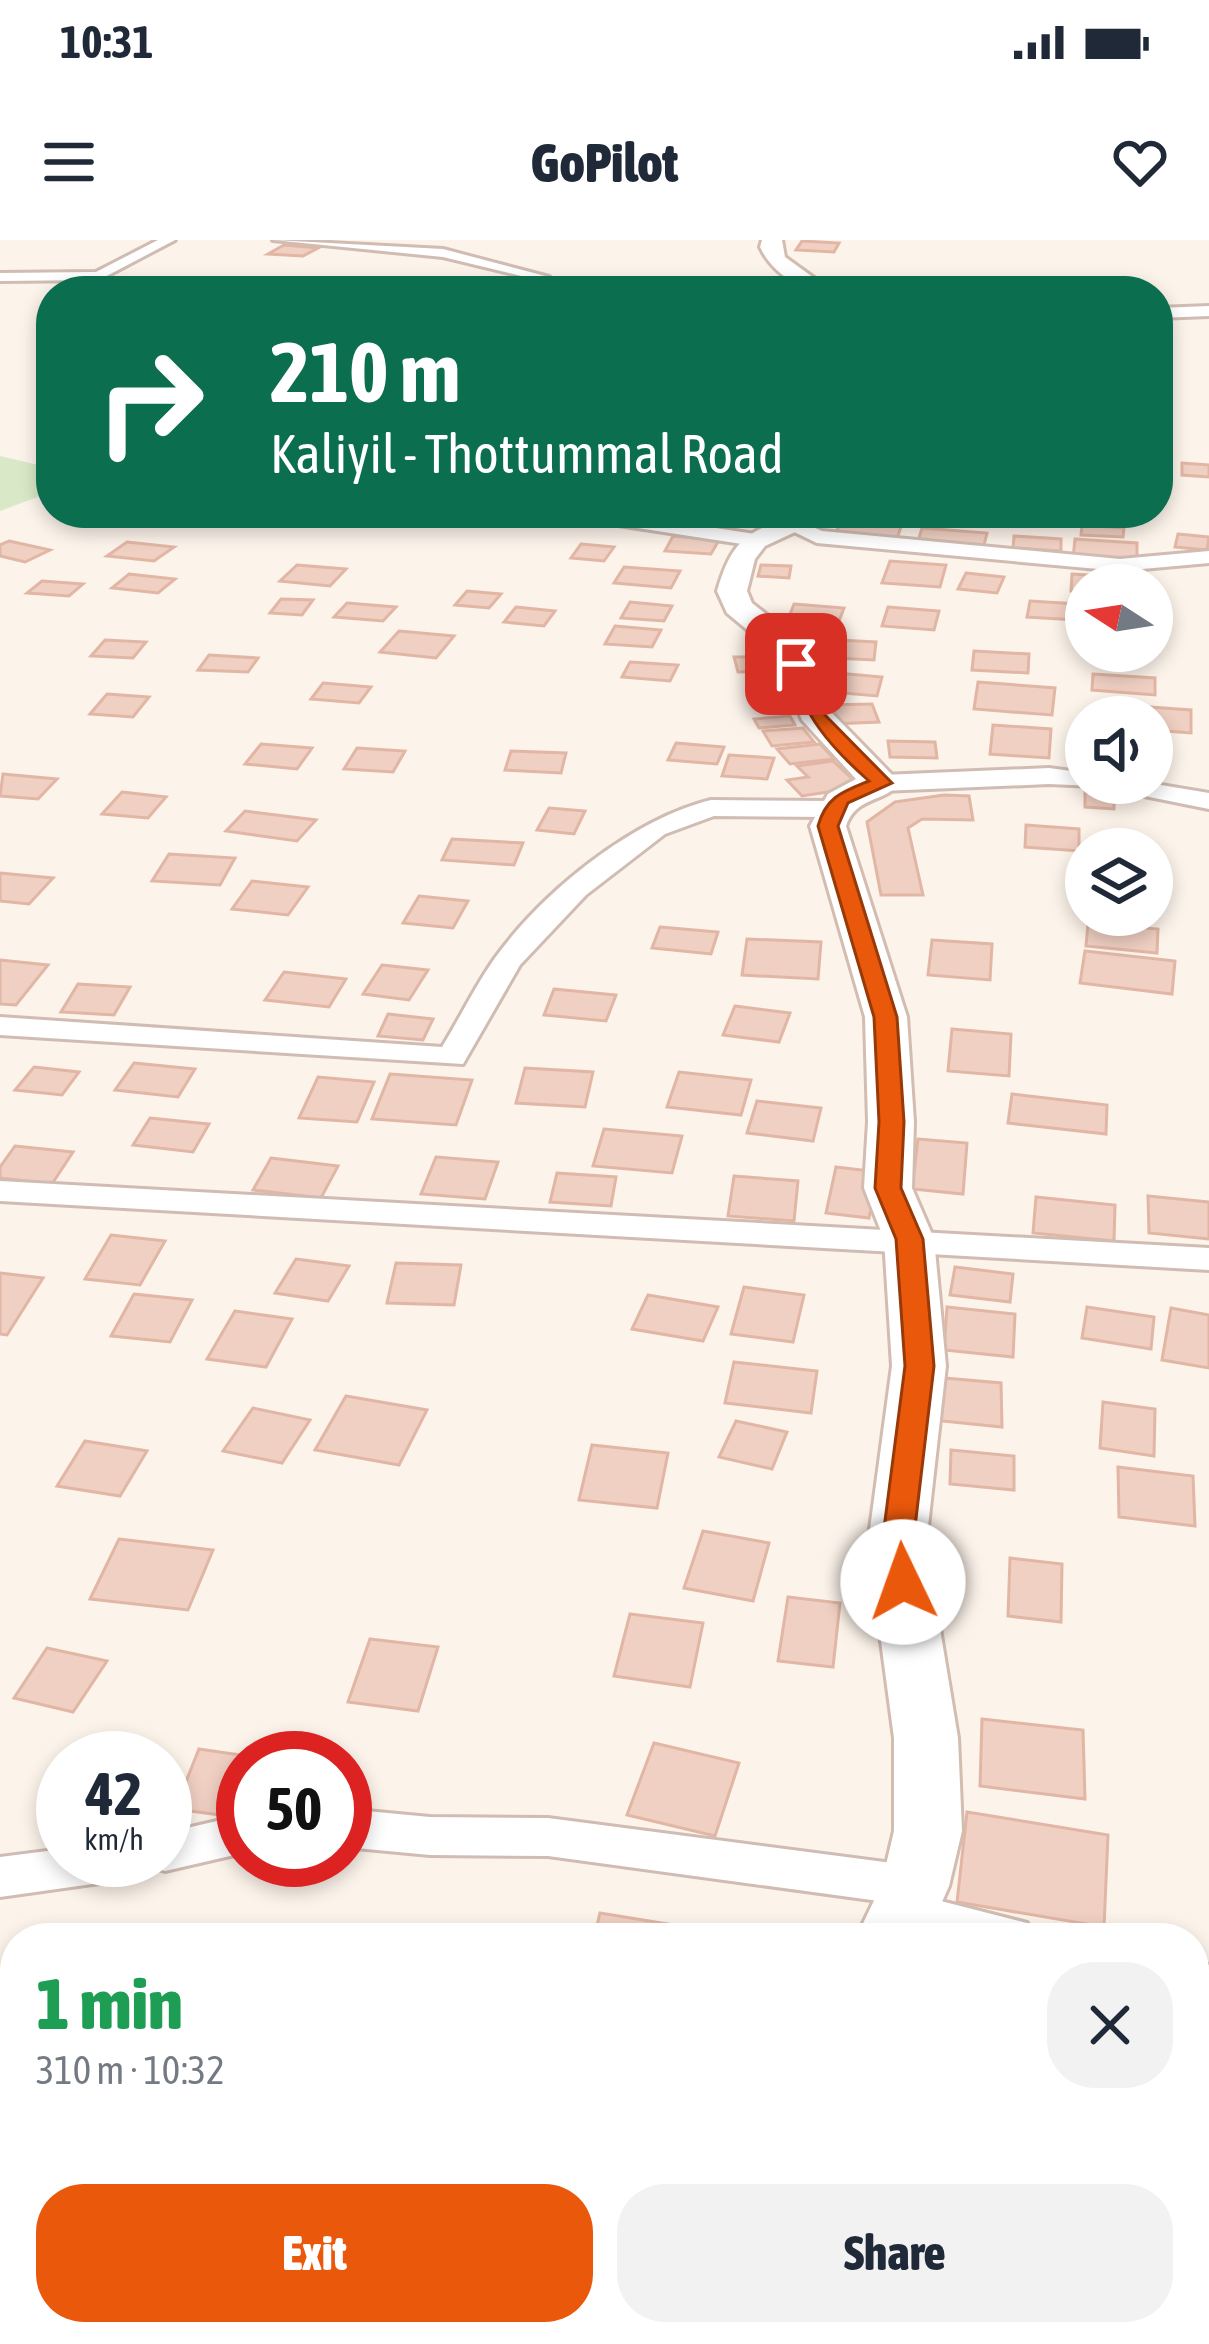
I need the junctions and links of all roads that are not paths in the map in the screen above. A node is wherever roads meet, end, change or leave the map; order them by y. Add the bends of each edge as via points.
1 (168, 240) edge
2 (280, 240) edge
3 (479, 240) edge
4 (772, 240) edge
5 (443, 253) junction
6 (99, 276) edge
7 (534, 276) edge
8 (800, 276) edge
9 (0, 277) edge
10 (36, 277) edge
11 (1209, 311) edge
12 (1173, 312) edge
13 (676, 528) edge
14 (785, 528) edge
15 (808, 528) edge
16 (755, 540) junction
17 (1209, 557) edge
18 (1065, 778) edge
19 (882, 783) junction
20 (1173, 795) edge
21 (1209, 801) edge
22 (832, 809) junction
23 (0, 1026) edge
24 (0, 1192) edge
25 (909, 1239) junction
26 (1209, 1259) edge
27 (372, 1831) edge
28 (36, 1872) edge
29 (0, 1877) edge
30 (904, 1912) edge
31 (948, 1923) edge

1 - 6 street
2 - 5 street
3 - 5 street
4 - 8 main road via 777,261
5 - 7 street
9 - 10 street
11 - 12 street
13 - 16 street
14 - 16 main road
15 - 17 street via 808,536 831,539 1120,565
16 - 19 main road via 732,591 738,607 779,640 814,713
18 - 19 street
19 - 22 main road
20 - 21 street
22 - 23 street via 711,808 656,828 576,890 508,961 452,1058
22 - 25 main road via 828,826 886,1017 888,1188
24 - 25 street
25 - 26 street
25 - 30 main road via 920,1366 897,1544 926,1738 928,1831
27 - 30 street via 548,1838
28 - 29 street
30 - 31 street

